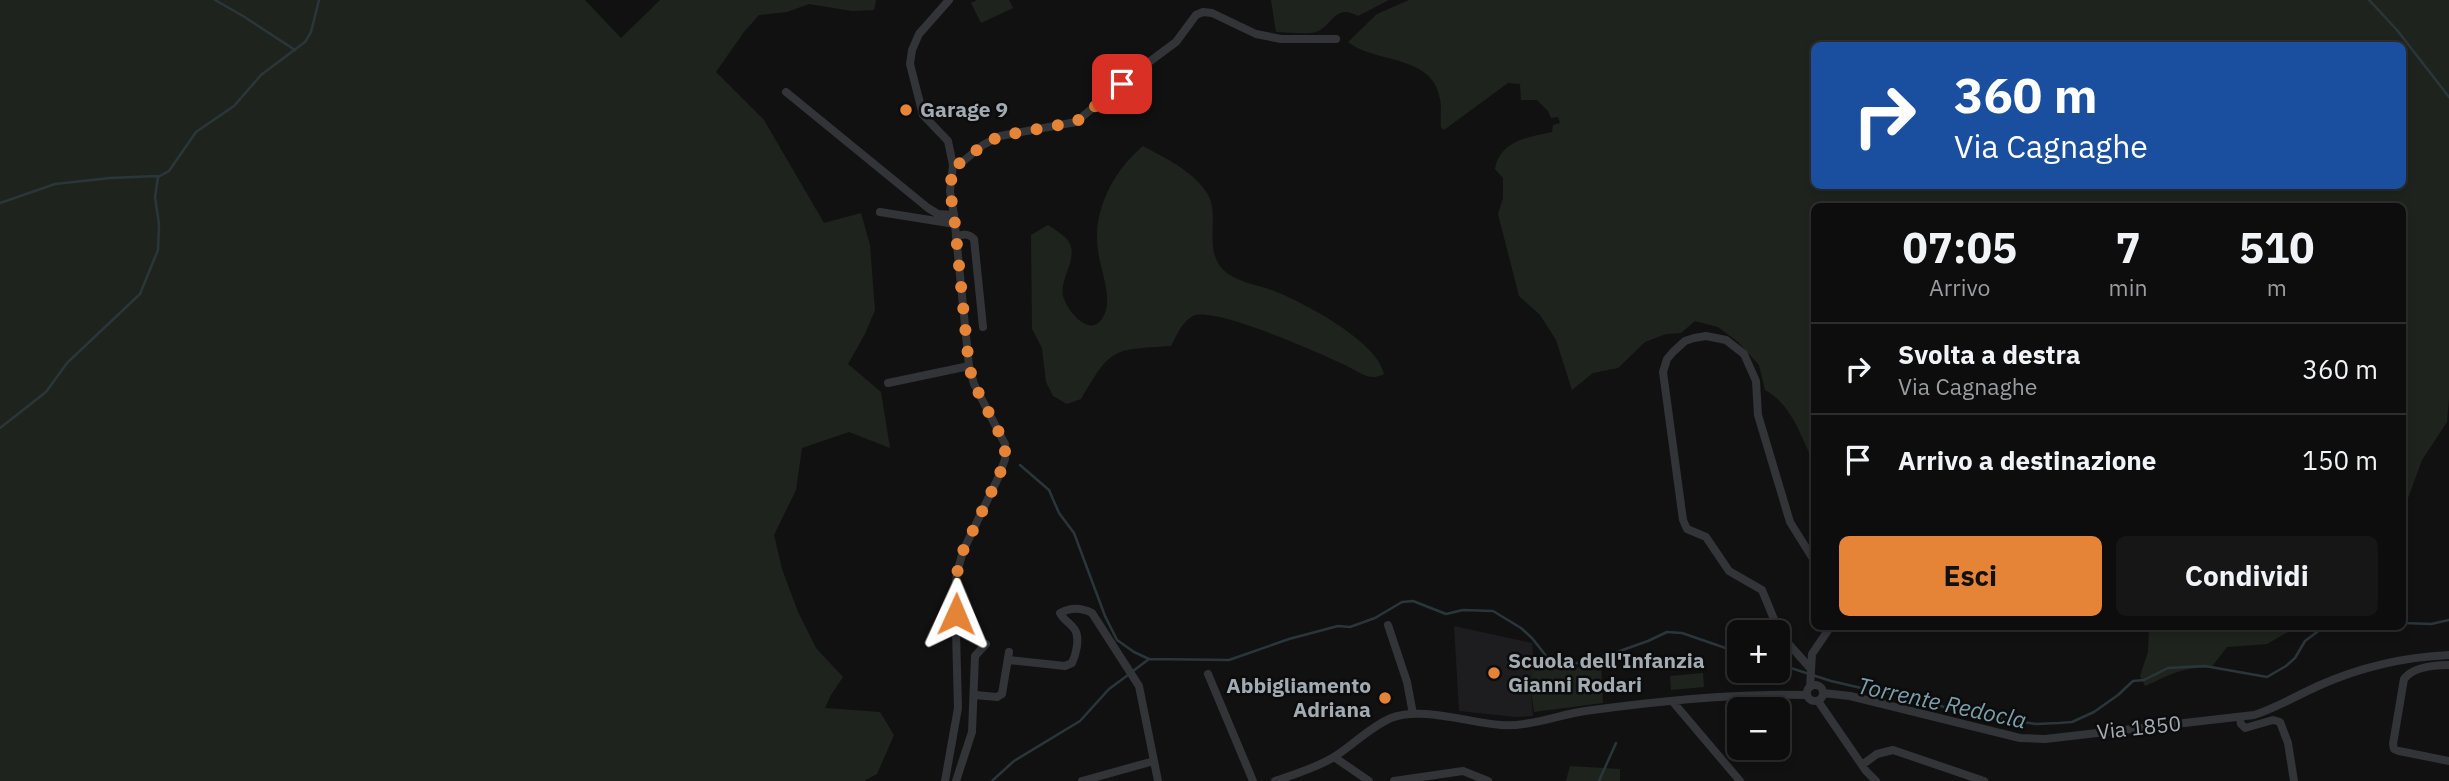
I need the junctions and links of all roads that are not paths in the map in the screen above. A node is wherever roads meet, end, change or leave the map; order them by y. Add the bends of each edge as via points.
1 (949, 0) edge
2 (1336, 38) dead end
3 (786, 92) dead end
4 (953, 165) junction
5 (880, 212) dead end
6 (955, 219) junction
7 (956, 237) junction
8 (983, 327) dead end
9 (969, 366) junction
10 (888, 383) dead end
11 (1811, 556) edge
12 (1388, 625) dead end
13 (1828, 630) edge
14 (986, 644) dead end
15 (2447, 660) edge
16 (1811, 669) junction
17 (1208, 674) dead end
18 (1809, 687) junction
19 (975, 695) junction
20 (1821, 697) junction
21 (1673, 702) junction
22 (1413, 715) junction
23 (2240, 718) junction
24 (1334, 757) junction
25 (1154, 761) junction
26 (2449, 761) edge
27 (1861, 765) junction
28 (945, 781) edge
29 (956, 781) edge
30 (1082, 781) edge
31 (1158, 781) edge
32 (1253, 781) edge
33 (1275, 781) edge
34 (1369, 781) edge
35 (1394, 781) edge
36 (1488, 781) edge
37 (1741, 781) edge
38 (1875, 781) edge
39 (1984, 781) edge
40 (2294, 781) edge

1 - 4 street via 919,34 910,64 923,115 946,138
2 - 4 street via 1269,37 1203,12 1176,42 1076,122 1000,136
3 - 6 street via 928,208
4 - 6 street via 950,191
5 - 6 street
6 - 7 street
7 - 8 street via 964,234 974,239
7 - 9 street
9 - 10 street
9 - 28 street via 1005,444 1005,459 957,573 958,708
11 - 16 street via 1790,522 1758,419 1750,364 1736,345 1714,337 1678,346 1663,372 1683,520 1687,529 1706,537 1730,571 1762,590 1778,629
12 - 22 street
13 - 16 street via 1814,649
14 - 19 street via 975,656
15 - 23 street, Via 1850 via 2379,665 2350,673 2275,708
15 - 26 street via 2404,678 2393,744 2399,751
16 - 18 street
17 - 32 street
18 - 20 street, Via 1850 via 1819,685
18 - 20 street, Via 1850 via 1811,700
18 - 21 street, Via 1850
19 - 25 street via 1003,694 1009,656 1065,666 1072,663 1077,636 1060,613 1083,608 1092,612 1137,683
19 - 29 street via 972,733
20 - 23 street, Via 1850 via 1850,696 2034,739
20 - 27 street
21 - 22 street, Via 1850 via 1504,725
21 - 37 street
22 - 24 street, Via 1850 via 1391,718
23 - 40 street via 2245,728 2280,722
24 - 33 street, Via 1850
24 - 34 street
25 - 30 street
25 - 31 street
27 - 38 street
27 - 39 street via 1893,750
35 - 36 street via 1463,771

